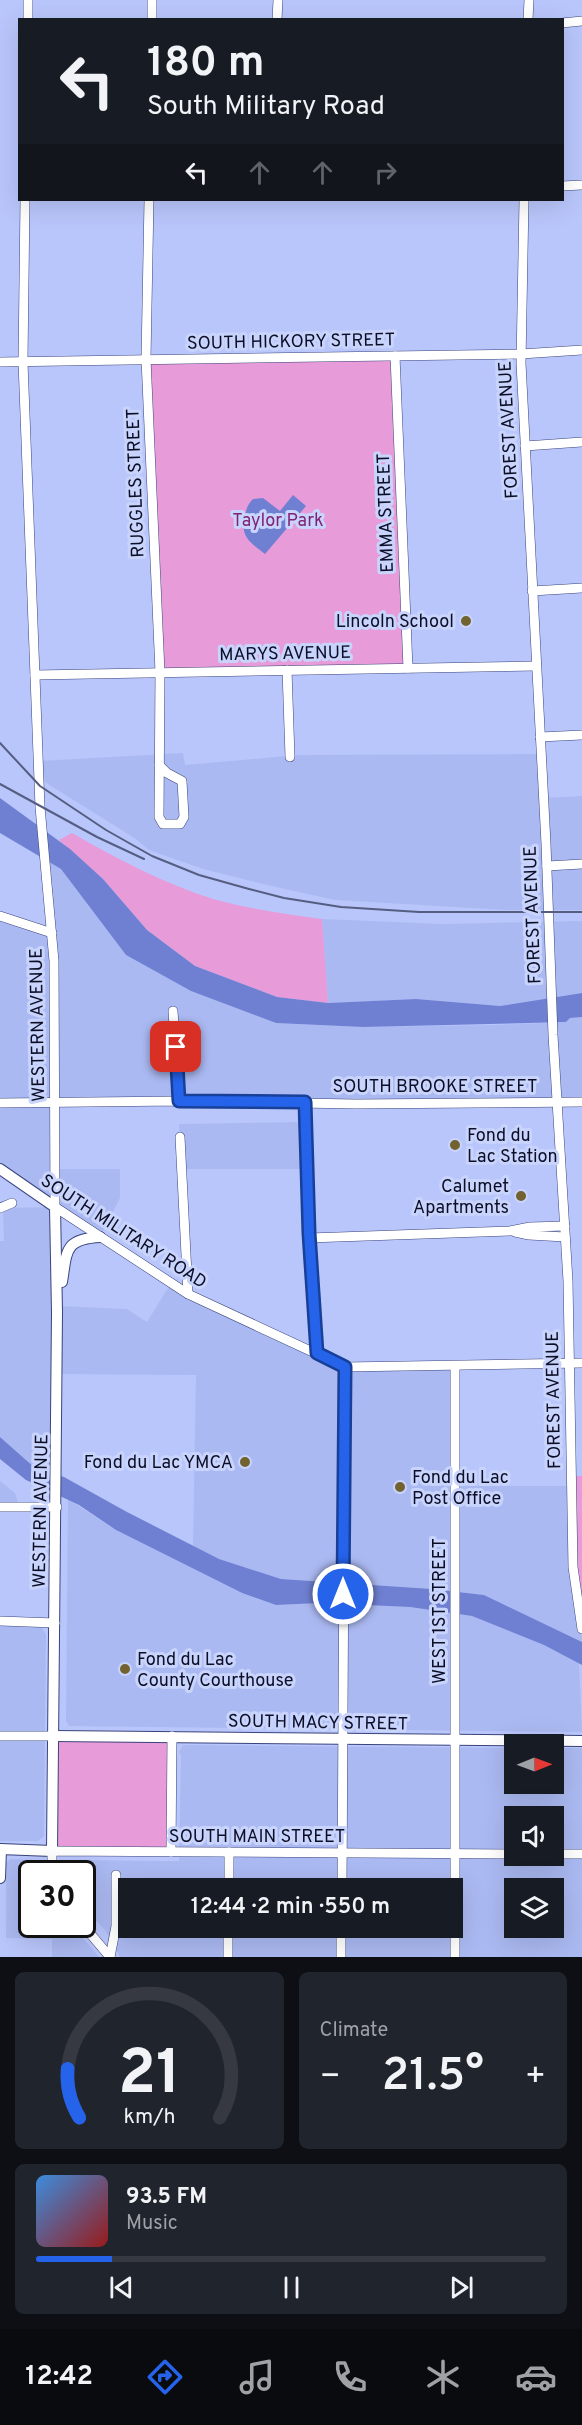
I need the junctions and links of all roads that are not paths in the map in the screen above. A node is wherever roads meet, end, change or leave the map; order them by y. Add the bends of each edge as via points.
1 (28, 0) edge
2 (152, 0) edge
3 (278, 0) edge
4 (529, 0) edge
5 (28, 18) edge
6 (152, 18) edge
7 (277, 18) edge
8 (528, 18) edge
9 (582, 21) edge
10 (564, 23) edge
11 (582, 185) edge
12 (564, 186) edge
13 (25, 201) edge
14 (149, 201) edge
15 (524, 201) edge
16 (582, 350) edge
17 (521, 354) junction
18 (395, 356) junction
19 (146, 359) junction
20 (0, 362) edge
21 (23, 362) junction
22 (582, 442) edge
23 (525, 446) junction
24 (582, 588) edge
25 (532, 591) junction
26 (535, 666) junction
27 (408, 668) junction
28 (286, 670) junction
29 (160, 672) junction
30 (35, 675) junction
31 (582, 735) edge
32 (540, 737) junction
33 (290, 757) dead end
34 (159, 765) junction
35 (582, 864) edge
36 (547, 866) junction
37 (0, 916) edge
38 (52, 933) junction
39 (173, 1011) dead end
40 (179, 1101) junction
41 (305, 1102) junction
42 (582, 1102) edge
43 (0, 1103) edge
44 (55, 1103) junction
45 (557, 1103) junction
46 (180, 1137) dead end
47 (0, 1169) edge
48 (12, 1203) dead end
49 (0, 1208) edge
50 (55, 1208) junction
51 (565, 1226) junction
52 (510, 1231) junction
53 (100, 1237) junction
54 (565, 1237) junction
55 (309, 1238) junction
56 (188, 1294) junction
57 (57, 1312) junction
58 (317, 1353) junction
59 (570, 1363) junction
60 (582, 1363) edge
61 (455, 1366) junction
62 (345, 1367) junction
63 (56, 1503) junction
64 (0, 1507) edge
65 (0, 1621) edge
66 (55, 1623) junction
67 (582, 1629) edge
68 (0, 1736) edge
69 (54, 1736) junction
70 (172, 1736) junction
71 (343, 1739) junction
72 (456, 1740) junction
73 (582, 1741) edge
74 (1, 1849) edge
75 (52, 1851) junction
76 (171, 1852) junction
77 (229, 1852) junction
78 (342, 1853) junction
79 (504, 1854) edge
80 (564, 1854) edge
81 (582, 1854) edge
82 (455, 1855) junction
83 (52, 1860) edge
84 (116, 1875) dead end
85 (0, 1878) edge
86 (229, 1878) edge
87 (342, 1878) edge
88 (94, 1938) edge
89 (228, 1938) edge
90 (341, 1938) edge
91 (110, 1957) edge
92 (228, 1957) edge
93 (341, 1957) edge
94 (455, 1957) edge

1 - 5 street
2 - 6 street
3 - 7 street
4 - 8 street
9 - 10 street
11 - 12 street
13 - 21 street, WESTERN AVENUE
14 - 19 street, RUGGLES STREET
15 - 17 street, FOREST AVENUE
16 - 17 street, SOUTH HICKORY STREET
17 - 18 street, SOUTH HICKORY STREET
17 - 23 street, FOREST AVENUE
18 - 19 street, SOUTH HICKORY STREET
18 - 27 street, EMMA STREET
19 - 21 street, SOUTH HICKORY STREET
19 - 29 street, RUGGLES STREET
20 - 21 street, SOUTH HICKORY STREET
21 - 30 street, WESTERN AVENUE
22 - 23 street
23 - 25 street, FOREST AVENUE
24 - 25 street
25 - 26 street, FOREST AVENUE
26 - 27 street, MARYS AVENUE
26 - 32 street, FOREST AVENUE
27 - 28 street, MARYS AVENUE
28 - 29 street, MARYS AVENUE
28 - 33 street
29 - 30 street, MARYS AVENUE
29 - 34 street, RUGGLES STREET
30 - 38 street, WESTERN AVENUE via 41,820
31 - 32 street
32 - 36 street, FOREST AVENUE
34 - 34 street, RUGGLES STREET via 160,821 180,824 184,817 182,781
35 - 36 street
36 - 45 street, FOREST AVENUE
37 - 38 street
38 - 44 street, WESTERN AVENUE
39 - 40 street
40 - 41 street, SOUTH BROOKE STREET
40 - 44 street, SOUTH BROOKE STREET
41 - 45 street, SOUTH BROOKE STREET
41 - 55 street
42 - 45 street, SOUTH BROOKE STREET
43 - 44 street, SOUTH BROOKE STREET
44 - 50 street, WESTERN AVENUE
45 - 51 street, FOREST AVENUE
46 - 56 street
47 - 50 main road, SOUTH MILITARY ROAD
48 - 49 street
50 - 53 street, SOUTH MILITARY ROAD
50 - 57 main road, WESTERN AVENUE
51 - 52 street
51 - 54 street, FOREST AVENUE
52 - 54 street
52 - 55 street
53 - 56 street, SOUTH MILITARY ROAD
53 - 57 main road via 79,1239 70,1247
54 - 59 street, FOREST AVENUE
55 - 58 street
56 - 58 street, SOUTH MILITARY ROAD
57 - 63 main road, WESTERN AVENUE
58 - 62 street, SOUTH MILITARY ROAD
59 - 60 street, SOUTH MILITARY ROAD
59 - 61 street, SOUTH MILITARY ROAD
59 - 67 street, FOREST AVENUE via 573,1567
61 - 62 street, SOUTH MILITARY ROAD
61 - 72 street, WEST 1ST STREET
62 - 71 street
63 - 64 street
63 - 66 main road, WESTERN AVENUE
65 - 66 street
66 - 69 main road, WESTERN AVENUE
68 - 69 street
69 - 70 main road, SOUTH MACY STREET
69 - 75 main road, WESTERN AVENUE
70 - 71 main road, SOUTH MACY STREET
70 - 76 street
71 - 72 main road, SOUTH MACY STREET
71 - 78 street
72 - 73 main road, SOUTH MACY STREET
72 - 82 street, WEST 1ST STREET
74 - 75 main road, SOUTH MAIN STREET
74 - 85 main road
75 - 76 street, SOUTH MAIN STREET
75 - 83 street
76 - 77 street, SOUTH MAIN STREET
77 - 78 street, SOUTH MAIN STREET
77 - 86 street
78 - 82 street, SOUTH MAIN STREET
78 - 87 street
79 - 82 street, SOUTH MAIN STREET
80 - 81 street
82 - 94 street, WEST 1ST STREET
84 - 91 street via 116,1926
88 - 91 street
89 - 92 street
90 - 93 street

